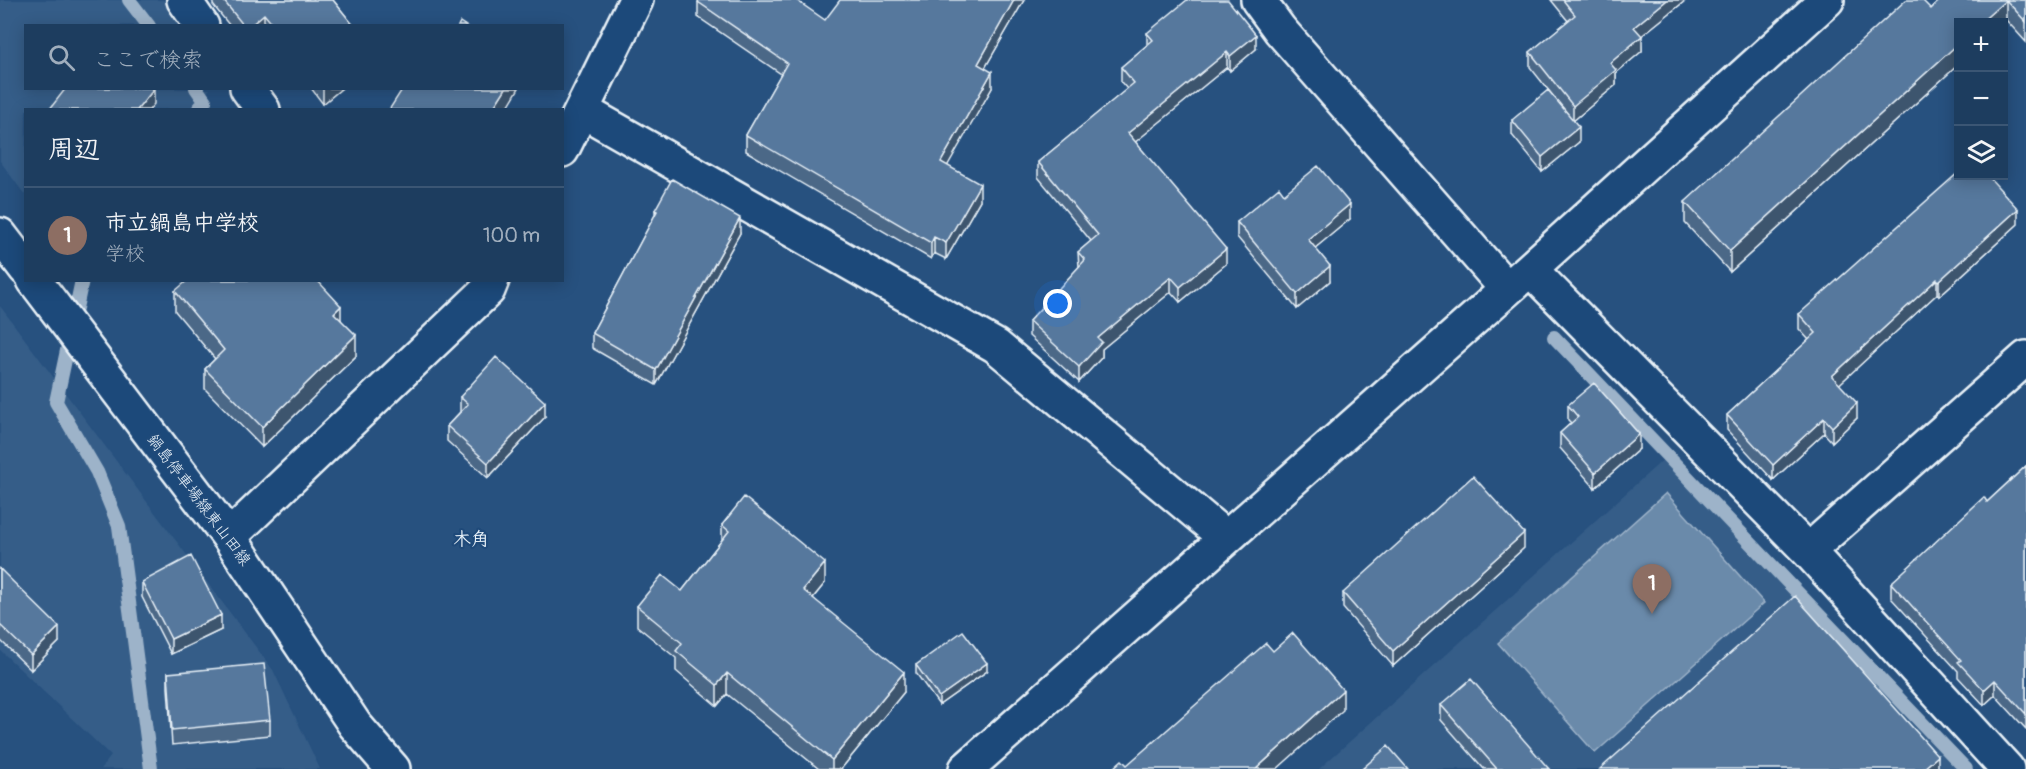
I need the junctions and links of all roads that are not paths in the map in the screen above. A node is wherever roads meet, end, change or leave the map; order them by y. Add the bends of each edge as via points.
1 (184, 0) edge
2 (636, 0) edge
3 (1258, 0) edge
4 (1827, 0) edge
5 (201, 24) edge
6 (249, 90) edge
7 (261, 108) edge
8 (583, 111) junction
9 (564, 146) edge
10 (0, 235) edge
11 (24, 266) edge
12 (1518, 279) junction
13 (35, 282) edge
14 (485, 284) edge
15 (2026, 358) edge
16 (229, 537) junction
17 (1225, 537) junction
18 (1808, 551) junction
19 (355, 725) junction
20 (366, 769) edge
21 (393, 769) edge
22 (966, 769) edge
23 (2007, 769) edge

1 - 5 street
2 - 8 street
3 - 12 street via 1280,30
4 - 12 street
6 - 7 street
8 - 9 street
8 - 17 street via 996,346
10 - 11 street
12 - 17 street
12 - 18 street
13 - 16 street, 鍋島停車場線東山田線
14 - 16 street
15 - 18 street
16 - 19 street, 鍋島停車場線東山田線
17 - 22 street
18 - 23 street
19 - 20 street, 鍋島停車場線東山田線
19 - 21 street, 鍋島停車場線東山田線

